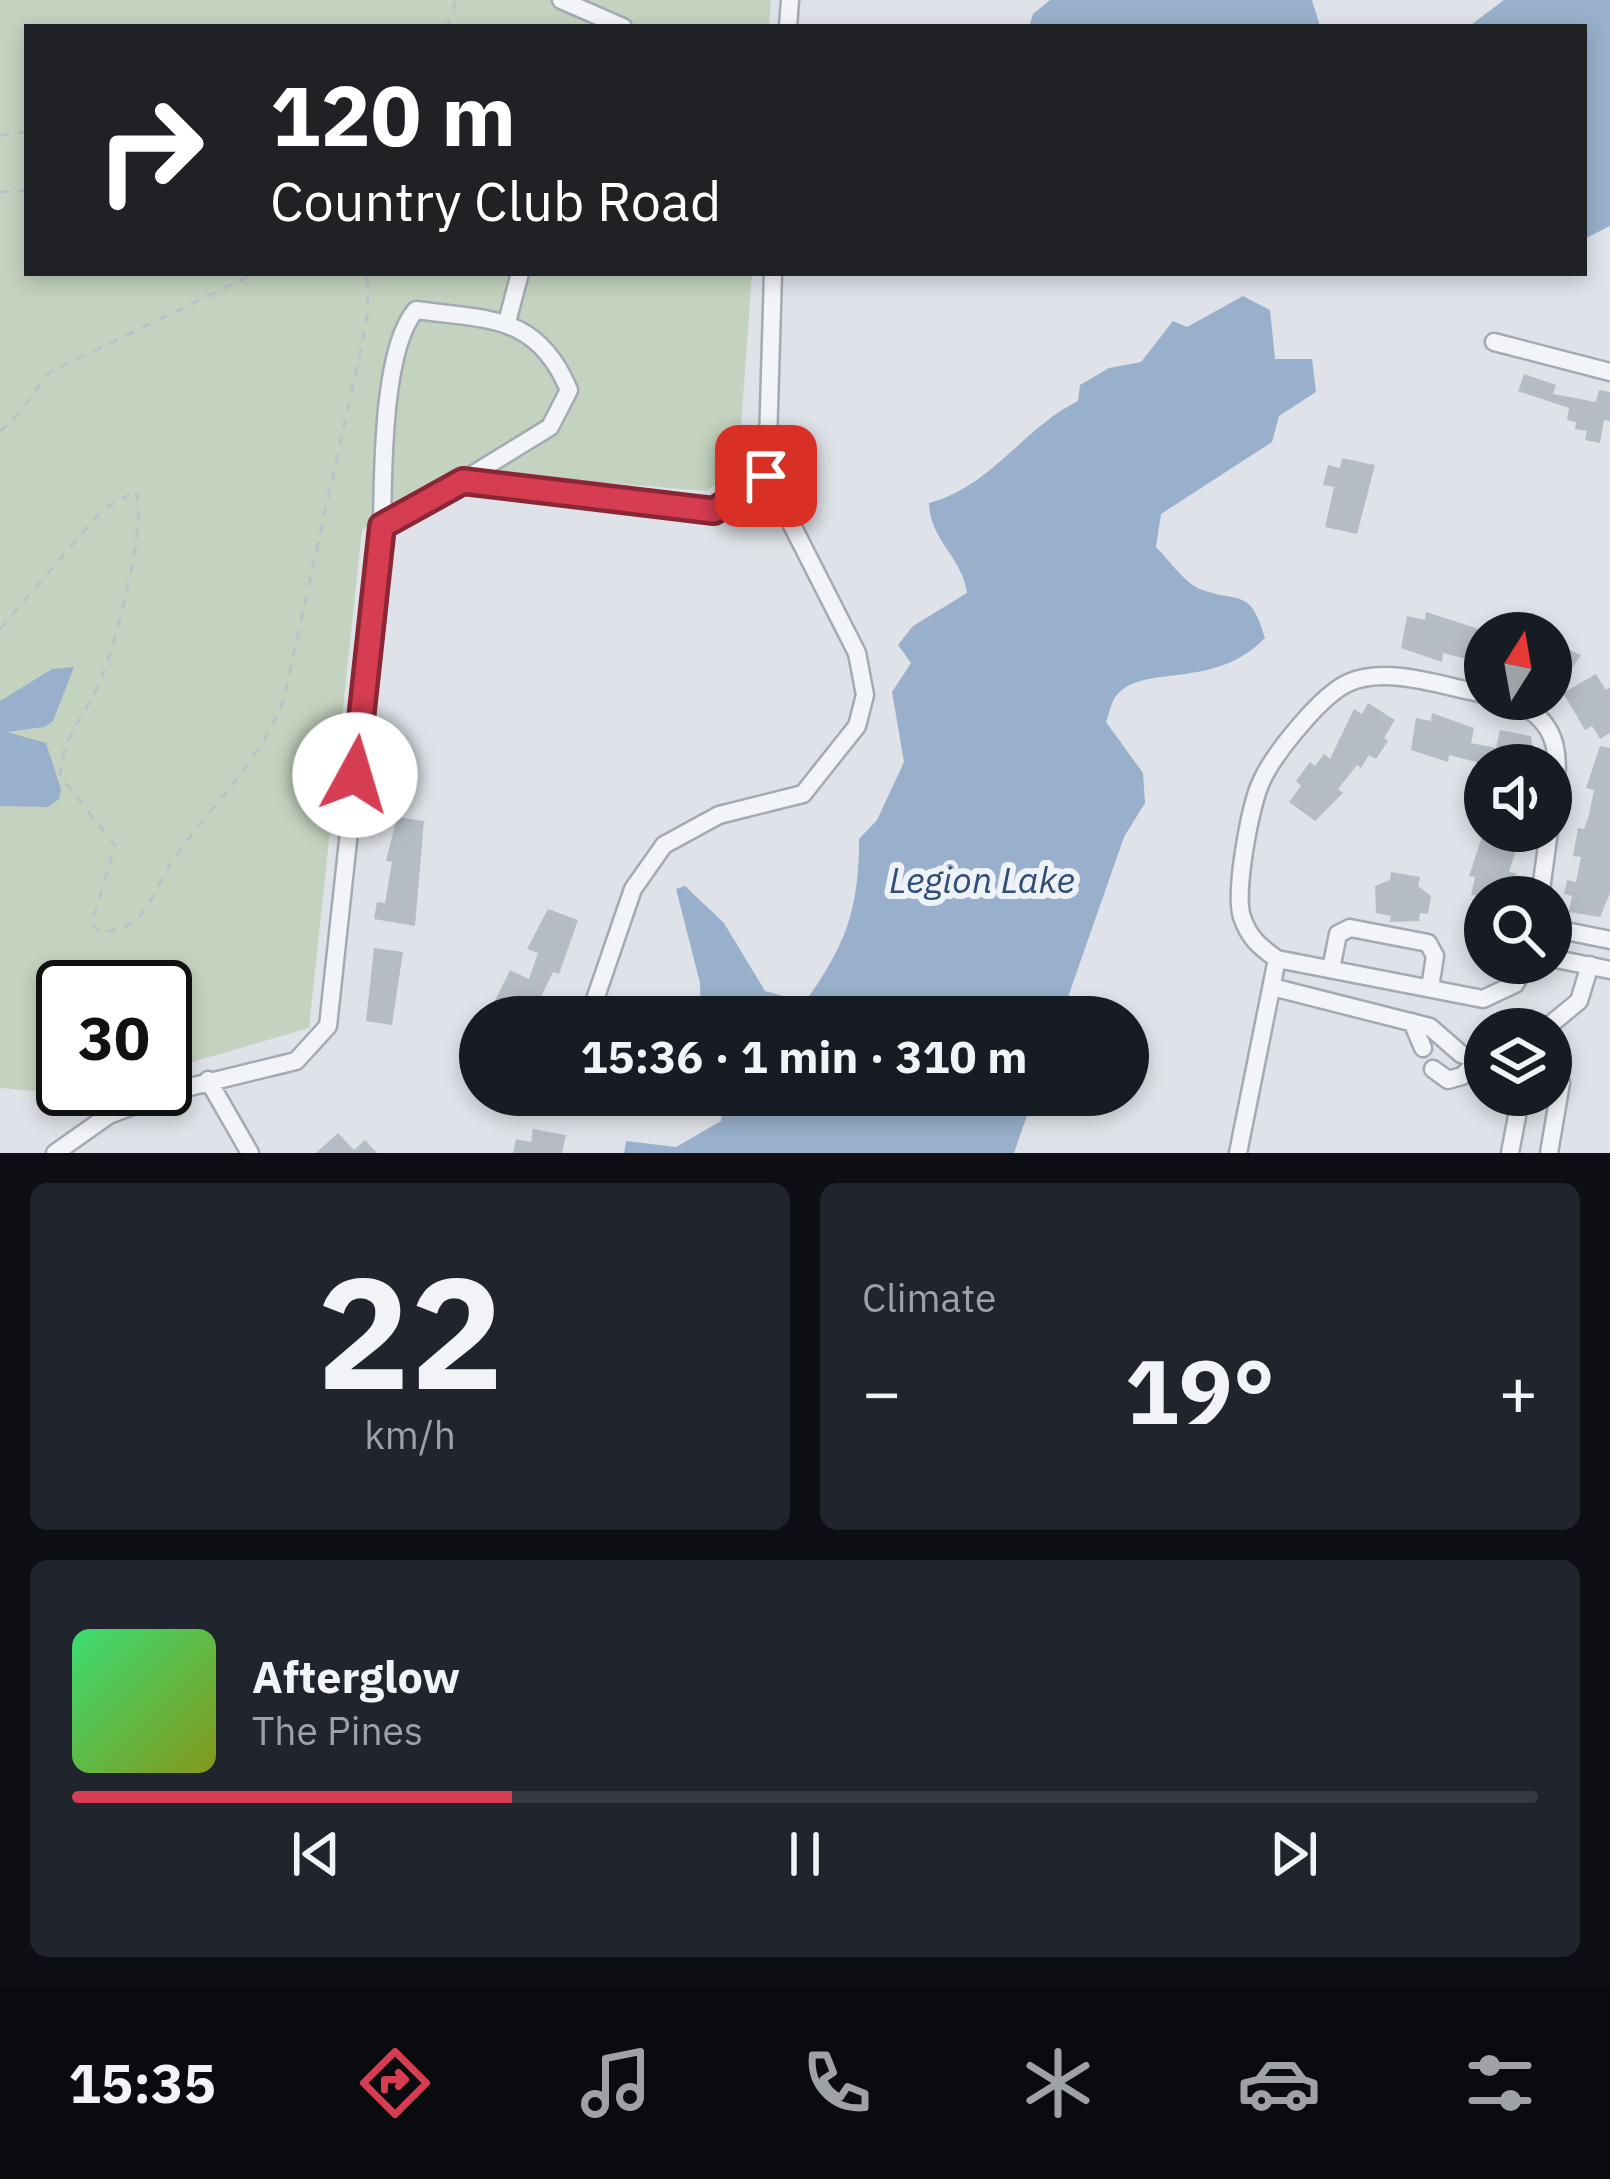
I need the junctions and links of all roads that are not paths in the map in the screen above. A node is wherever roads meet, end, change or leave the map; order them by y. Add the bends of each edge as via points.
1 (561, 0) edge
2 (616, 24) edge
3 (519, 276) edge
4 (773, 276) edge
5 (507, 322) junction
6 (1494, 342) dead end
7 (1610, 371) edge
8 (766, 476) junction
9 (463, 481) junction
10 (382, 526) junction
11 (1464, 690) edge
12 (1541, 720) edge
13 (1556, 744) edge
14 (1572, 932) edge
15 (1610, 940) edge
16 (1277, 959) junction
17 (1572, 962) edge
18 (1589, 965) junction
19 (1331, 969) junction
20 (1610, 970) edge
21 (1515, 984) edge
22 (1272, 987) junction
23 (1430, 988) junction
24 (596, 996) edge
25 (1570, 1008) edge
26 (1412, 1022) junction
27 (1424, 1048) dead end
28 (1464, 1050) edge
29 (1433, 1070) dead end
30 (1464, 1072) edge
31 (208, 1080) junction
32 (1517, 1116) edge
33 (1556, 1116) edge
34 (55, 1153) edge
35 (250, 1153) edge
36 (1238, 1153) edge
37 (1510, 1153) edge
38 (1549, 1153) edge

1 - 2 street
3 - 5 street
4 - 8 street
5 - 9 street via 554,355 569,391 550,427
5 - 10 street via 416,310 401,327
6 - 7 street
8 - 9 street via 714,511
8 - 24 street via 857,653 865,695 857,726 802,794 719,815 664,845 633,889
9 - 10 street
10 - 31 street via 328,1026 296,1061
11 - 16 street via 1378,675 1348,683 1322,700 1261,781 1241,915 1254,943
12 - 13 street
14 - 15 street
16 - 19 street
16 - 22 street
17 - 18 street
18 - 20 street
18 - 25 street
19 - 23 street
19 - 23 street via 1338,934 1350,928 1428,943 1435,956
21 - 23 street via 1483,998
22 - 26 street
22 - 36 street
26 - 27 street
26 - 28 street
29 - 30 street via 1448,1080
31 - 34 street via 109,1115
31 - 35 street
32 - 37 street
33 - 38 street

